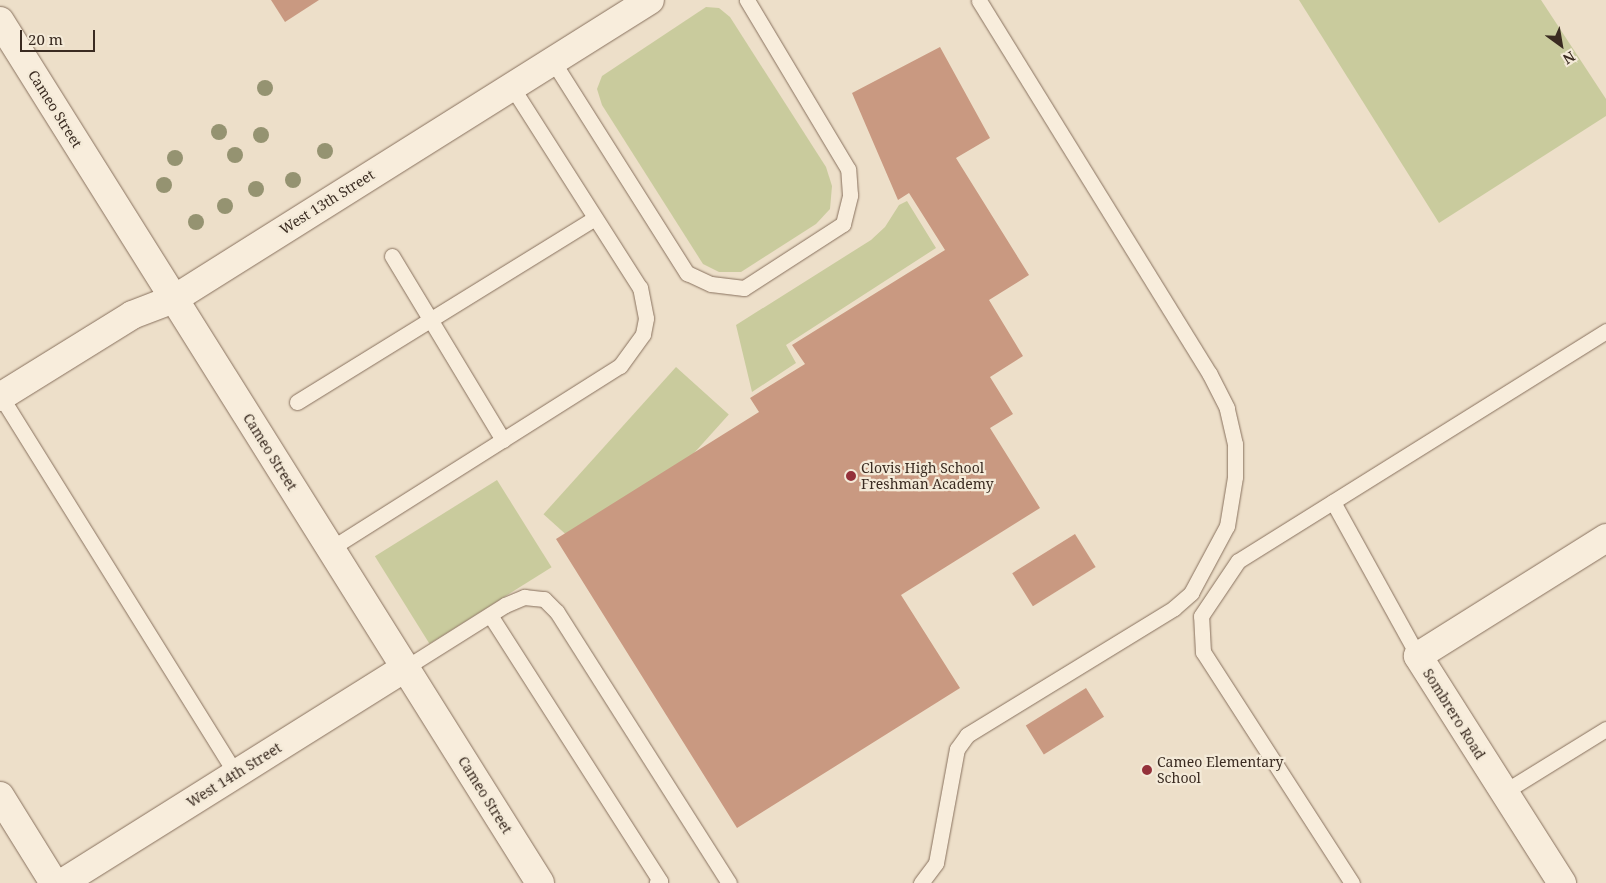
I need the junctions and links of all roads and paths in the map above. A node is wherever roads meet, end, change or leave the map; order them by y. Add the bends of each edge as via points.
1 (650, 0) edge
2 (747, 0) edge
3 (979, 0) edge
4 (0, 21) edge
5 (554, 63) junction
6 (512, 87) junction
7 (595, 218) junction
8 (392, 256) dead end
9 (174, 299) junction
10 (429, 319) junction
11 (1606, 331) edge
12 (0, 396) edge
13 (297, 402) dead end
14 (503, 440) junction
15 (1333, 502) junction
16 (1606, 538) edge
17 (330, 549) junction
18 (490, 615) junction
19 (1418, 656) junction
20 (405, 668) junction
21 (1606, 729) edge
22 (236, 774) junction
23 (1504, 792) junction
24 (0, 796) edge
25 (54, 883) edge
26 (62, 883) edge
27 (540, 883) edge
28 (657, 883) edge
29 (729, 883) edge
30 (921, 883) edge
31 (1352, 883) edge
32 (1562, 883) edge

1 - 5 street, West 13th Street
2 - 5 lane via 848,169 850,195 843,224 744,288 711,284 687,273
3 - 30 lane via 1209,373 1227,408 1235,444 1235,477 1227,526 1191,593 1174,608 966,735 957,749 936,863
4 - 9 street, Cameo Street
5 - 6 street, West 13th Street
6 - 7 lane
6 - 9 street, West 13th Street
7 - 10 lane
7 - 14 lane via 640,288 646,318 643,334 620,366
8 - 10 lane
9 - 12 street, West 13th Street via 132,315
9 - 17 street, Cameo Street
10 - 13 lane
10 - 14 lane
11 - 15 lane
12 - 22 lane
14 - 17 lane
15 - 19 lane
15 - 31 lane via 1238,561 1201,616 1203,652
16 - 19 street, Sombrero Road
17 - 20 street, Cameo Street
18 - 20 lane
18 - 28 lane via 660,881
18 - 29 lane via 524,597 544,599 552,606
19 - 23 street, Sombrero Road
20 - 22 street, West 14th Street
20 - 27 street, Cameo Street
21 - 23 lane
22 - 26 street, West 14th Street
23 - 32 street, Sombrero Road
24 - 25 street

